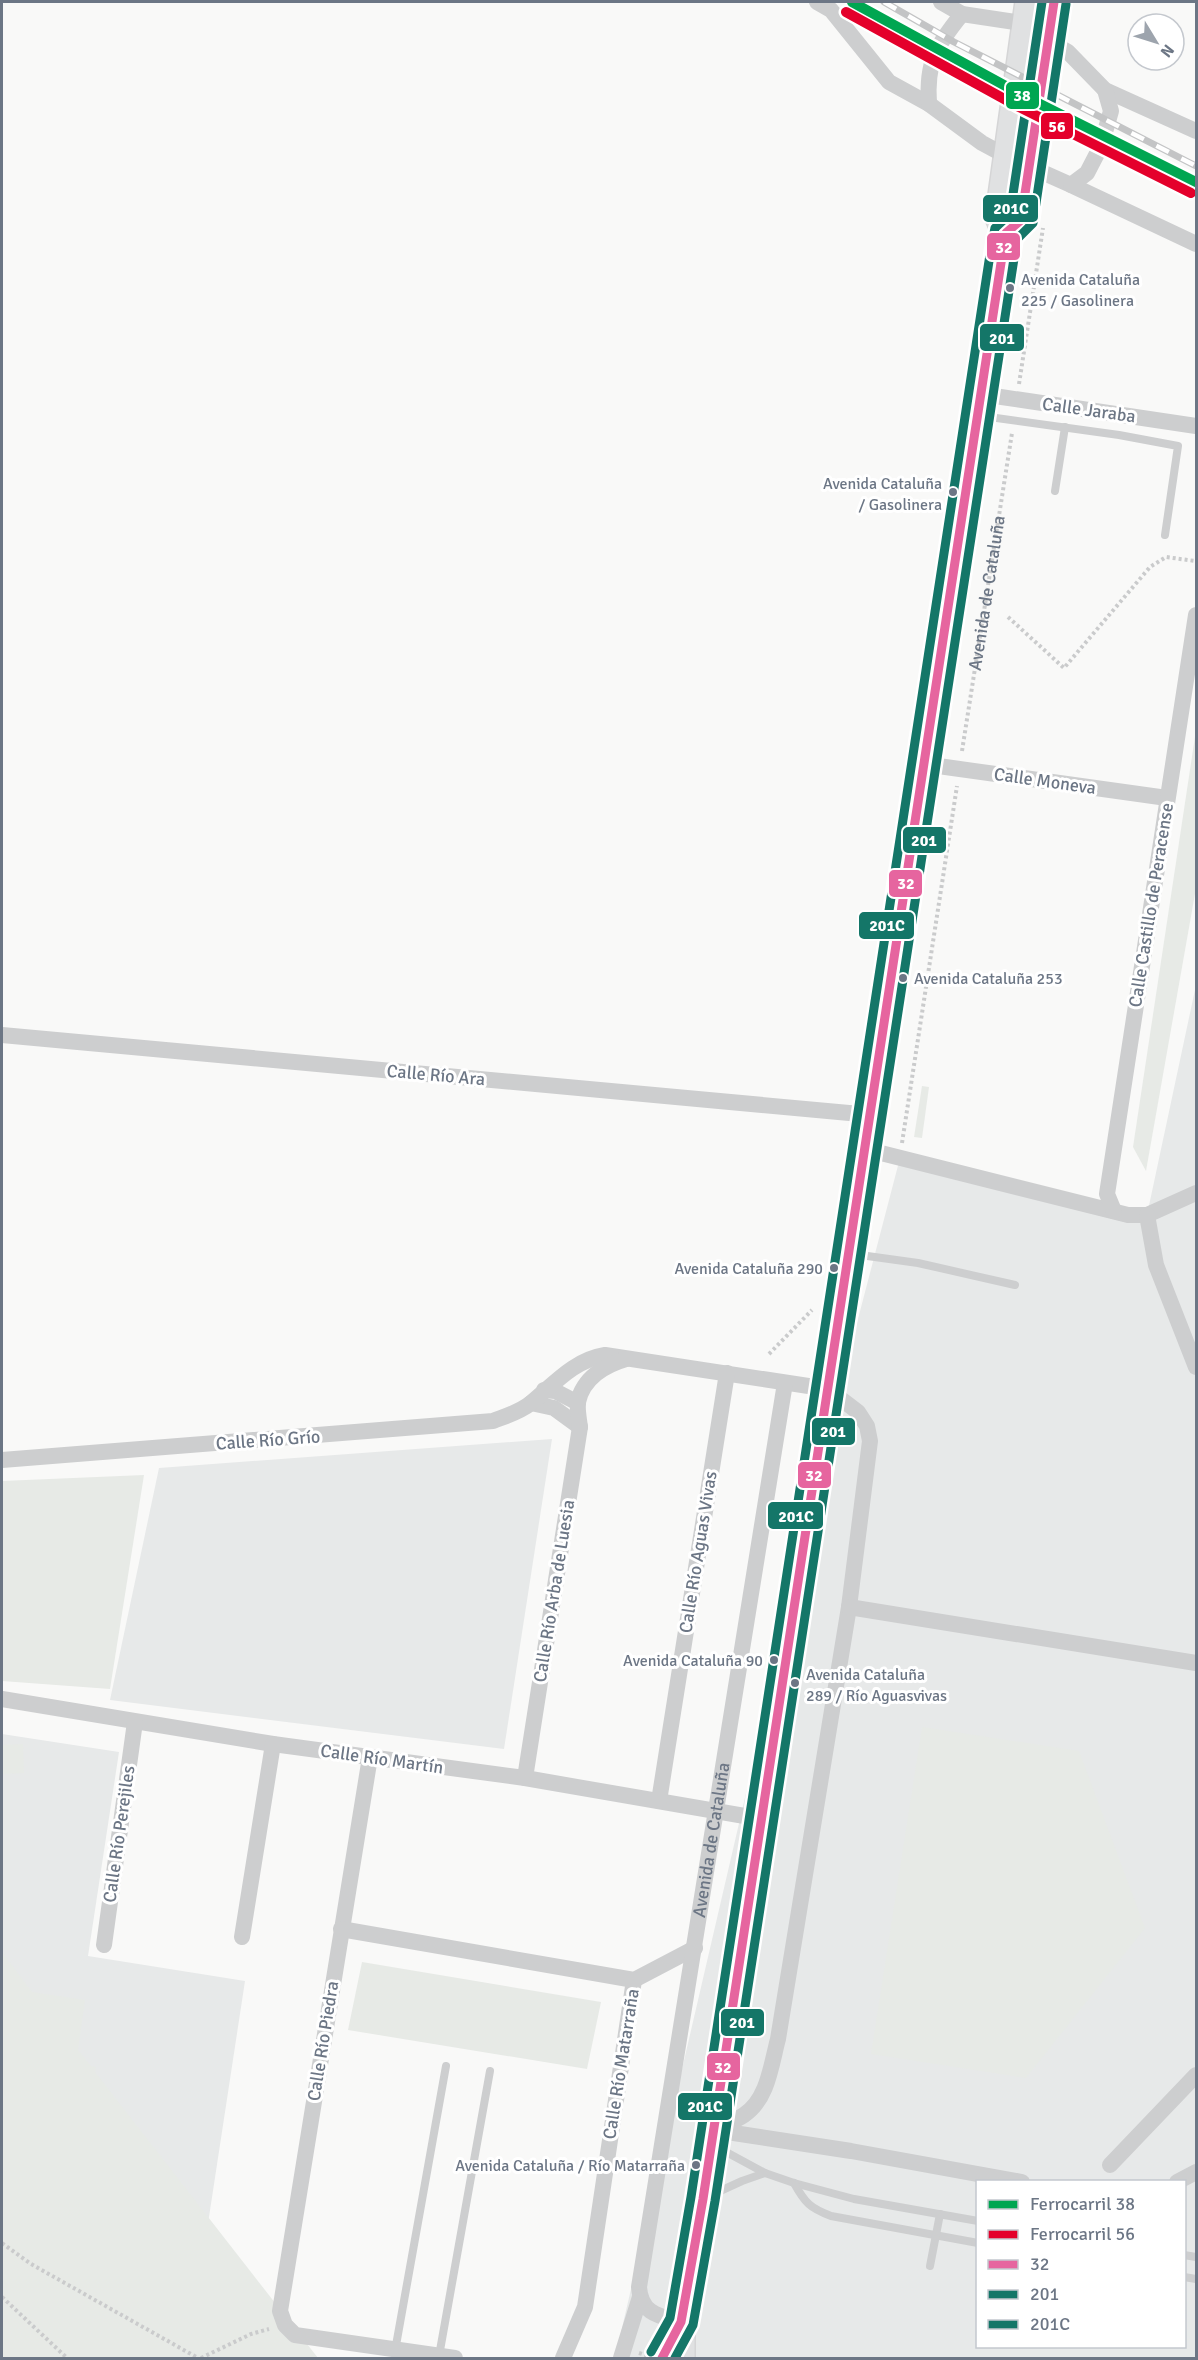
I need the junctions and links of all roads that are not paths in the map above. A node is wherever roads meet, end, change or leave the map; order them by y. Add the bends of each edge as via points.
1 (817, 2) edge
2 (941, 2) edge
3 (1054, 2) edge
4 (963, 14) junction
5 (1034, 23) edge
6 (1105, 90) junction
7 (929, 104) junction
8 (1197, 131) edge
9 (1018, 161) junction
10 (1071, 184) junction
11 (1197, 244) edge
12 (980, 405) junction
13 (1197, 426) edge
14 (1065, 427) junction
15 (1055, 491) dead end
16 (1165, 535) dead end
17 (1197, 615) edge
18 (924, 764) junction
19 (1167, 798) junction
20 (2, 1035) edge
21 (871, 1115) junction
22 (865, 1149) junction
23 (1197, 1193) edge
24 (1102, 1201) junction
25 (1147, 1215) junction
26 (849, 1253) junction
27 (1014, 1285) dead end
28 (627, 1358) junction
29 (1197, 1367) edge
30 (727, 1373) junction
31 (785, 1383) junction
32 (828, 1389) junction
33 (544, 1390) junction
34 (531, 1403) junction
35 (578, 1403) junction
36 (580, 1427) junction
37 (2, 1461) edge
38 (849, 1607) junction
39 (1197, 1663) edge
40 (2, 1699) edge
41 (135, 1722) junction
42 (273, 1744) junction
43 (370, 1757) junction
44 (525, 1778) junction
45 (658, 1801) junction
46 (715, 1811) junction
47 (762, 1819) junction
48 (341, 1929) junction
49 (242, 1937) dead end
50 (104, 1945) dead end
51 (695, 1948) junction
52 (634, 1980) junction
53 (446, 2066) dead end
54 (490, 2071) dead end
55 (1197, 2075) edge
56 (713, 2137) junction
57 (1110, 2165) dead end
58 (1197, 2172) edge
59 (765, 2173) junction
60 (1016, 2180) edge
61 (1179, 2180) edge
62 (794, 2183) junction
63 (703, 2199) junction
64 (940, 2214) junction
65 (976, 2221) edge
66 (936, 2236) junction
67 (976, 2243) edge
68 (930, 2266) dead end
69 (639, 2296) junction
70 (681, 2322) junction
71 (395, 2351) junction
72 (447, 2357) edge
73 (563, 2358) edge
74 (621, 2358) edge
75 (662, 2358) edge
76 (681, 2358) edge

1 - 7 street via 831,10 889,82
2 - 4 street
3 - 5 main road, Avenida de Cataluña
4 - 5 street
4 - 7 street via 941,40 930,66
5 - 6 street
5 - 9 main road, Avenida de Cataluña
6 - 8 street
6 - 10 street via 1112,111 1101,146 1087,173
7 - 9 street via 982,143
9 - 10 street
9 - 12 main road, Avenida de Cataluña via 1020,220 1006,233
10 - 11 street
12 - 13 street, Calle Jaraba
12 - 14 lane
12 - 18 main road, Avenida de Cataluña
14 - 15 lane
14 - 16 lane via 1178,446
17 - 19 street, Calle Castillo de Peracense
18 - 19 street, Calle Moneva
18 - 21 main road, Avenida de Cataluña
19 - 24 street, Calle Castillo de Peracense
20 - 21 street, Calle Río Ara
21 - 22 main road, Avenida de Cataluña
22 - 24 street
22 - 26 main road, Avenida de Cataluña
23 - 25 street
24 - 25 street via 1114,1211
25 - 29 street via 1156,1265
26 - 27 lane via 918,1263
26 - 32 main road, Avenida de Cataluña
28 - 30 street, Calle Río Grío
28 - 33 street, Calle Río Grío via 597,1356 566,1372
28 - 35 street via 594,1375
30 - 31 street, Calle Río Grío
30 - 45 street, Calle Río Aguas Vivas
31 - 32 street, Calle Río Grío
31 - 46 street, Avenida de Cataluña
32 - 38 street via 858,1412 867,1426 870,1442
32 - 47 main road, Avenida de Cataluña
33 - 34 street, Calle Río Grío
33 - 35 street
34 - 36 street via 554,1408
34 - 37 street, Calle Río Grío via 478,1424
35 - 36 street, Calle Río Arba de Luesia
36 - 44 street, Calle Río Arba de Luesia
38 - 39 street
38 - 56 street via 769,2077 752,2108
40 - 41 street, Calle Río Martín
41 - 42 street, Calle Río Martín
41 - 50 street, Calle Río Perejiles
42 - 43 street, Calle Río Martín
42 - 49 street
43 - 44 street, Calle Río Martín
43 - 48 street, Calle Río Piedra
44 - 45 street, Calle Río Martín
45 - 46 street, Calle Río Martín
46 - 47 street, Calle Río Martín
46 - 51 street, Avenida de Cataluña
47 - 56 main road, Avenida de Cataluña
48 - 52 street, Calle Río Matarraña
48 - 71 street, Calle Río Piedra via 280,2311 285,2325 295,2335
51 - 52 street, Calle Río Matarraña
51 - 69 street, Avenida de Cataluña
52 - 73 street, Calle Río Matarraña via 585,2307
53 - 71 lane
54 - 72 lane
55 - 57 street
56 - 59 lane
56 - 60 street via 851,2151
56 - 63 main road, Avenida de Cataluña
58 - 61 street
59 - 62 lane
59 - 63 lane
62 - 64 lane via 854,2199
62 - 66 lane via 812,2209
63 - 70 main road, Avenida de Cataluña
64 - 65 lane
64 - 66 lane
66 - 67 lane
66 - 68 lane
69 - 70 street via 652,2313
69 - 74 street, Avenida de Cataluña
70 - 75 main road, Avenida de Cataluña
70 - 76 main road, Avenida de Cataluña
71 - 72 street

